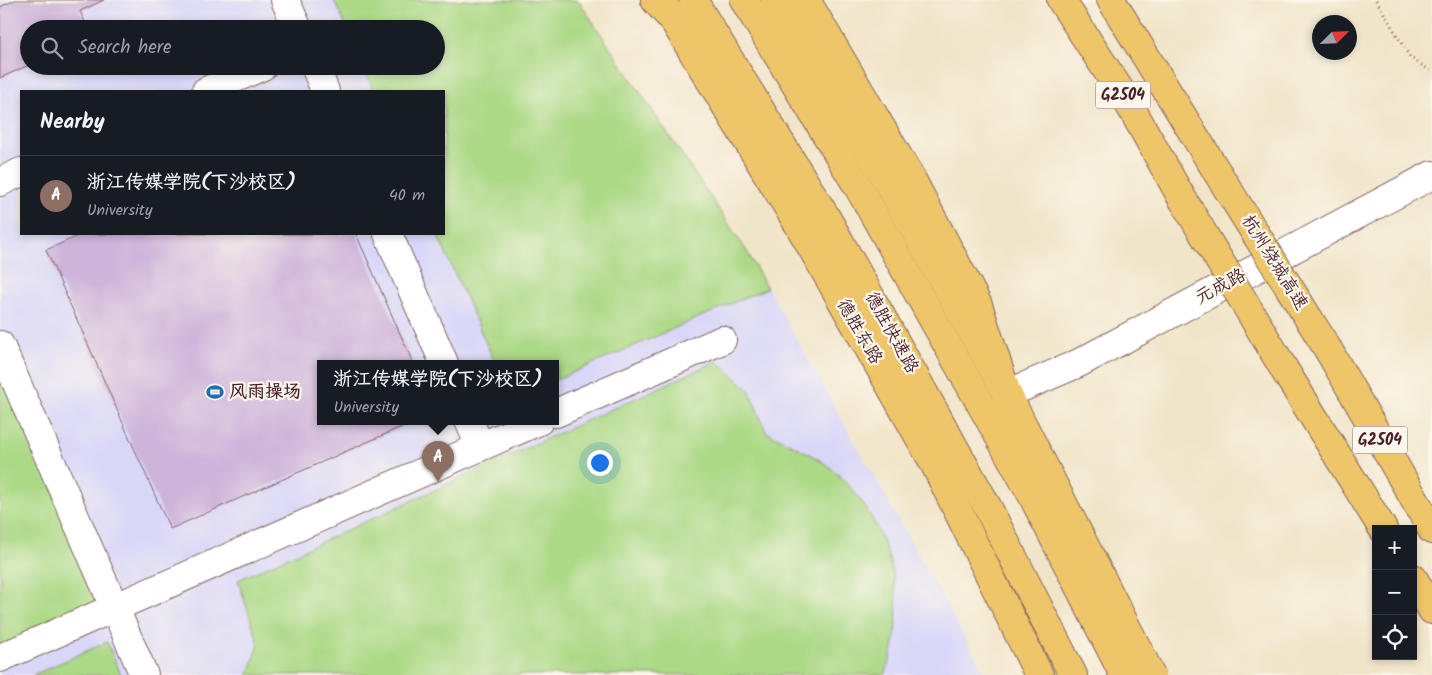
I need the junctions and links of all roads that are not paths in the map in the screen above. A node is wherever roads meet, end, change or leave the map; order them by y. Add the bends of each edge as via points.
1 (285, 0) edge
2 (692, 0) edge
3 (744, 0) edge
4 (775, 0) edge
5 (806, 0) edge
6 (1061, 0) edge
7 (1111, 0) edge
8 (662, 6) edge
9 (294, 20) edge
10 (242, 75) edge
11 (319, 75) edge
12 (208, 90) edge
13 (326, 90) edge
14 (20, 172) edge
15 (1432, 175) edge
16 (0, 182) edge
17 (388, 235) edge
18 (722, 340) dead end
19 (0, 345) edge
20 (443, 360) edge
21 (1007, 394) junction
22 (559, 412) edge
23 (471, 425) edge
24 (530, 425) edge
25 (480, 446) junction
26 (1381, 525) edge
27 (1432, 530) edge
28 (1417, 585) edge
29 (114, 608) junction
30 (1432, 610) edge
31 (0, 658) edge
32 (144, 675) edge
33 (1039, 675) edge
34 (1073, 675) edge
35 (1124, 675) edge
36 (1151, 675) edge

1 - 9 street
2 - 34 main road, 德胜快速路 via 835,234 988,508
3 - 35 main road via 860,190 1027,487
4 - 21 main road via 887,181
5 - 21 main road via 911,178 978,305
6 - 26 main road, G2504, bridge via 1129,104 1287,374
7 - 27 main road, 杭州绕城高速 / G2504, bridge via 1329,350
8 - 33 main road, 德胜东路 via 800,227 934,463
10 - 12 street
11 - 13 street
14 - 16 street
15 - 21 street, 元成路 via 1079,363
17 - 20 street
18 - 22 street
19 - 29 street
21 - 36 main road
23 - 25 street
24 - 25 street
25 - 29 street
28 - 30 main road
29 - 31 street
29 - 32 street

